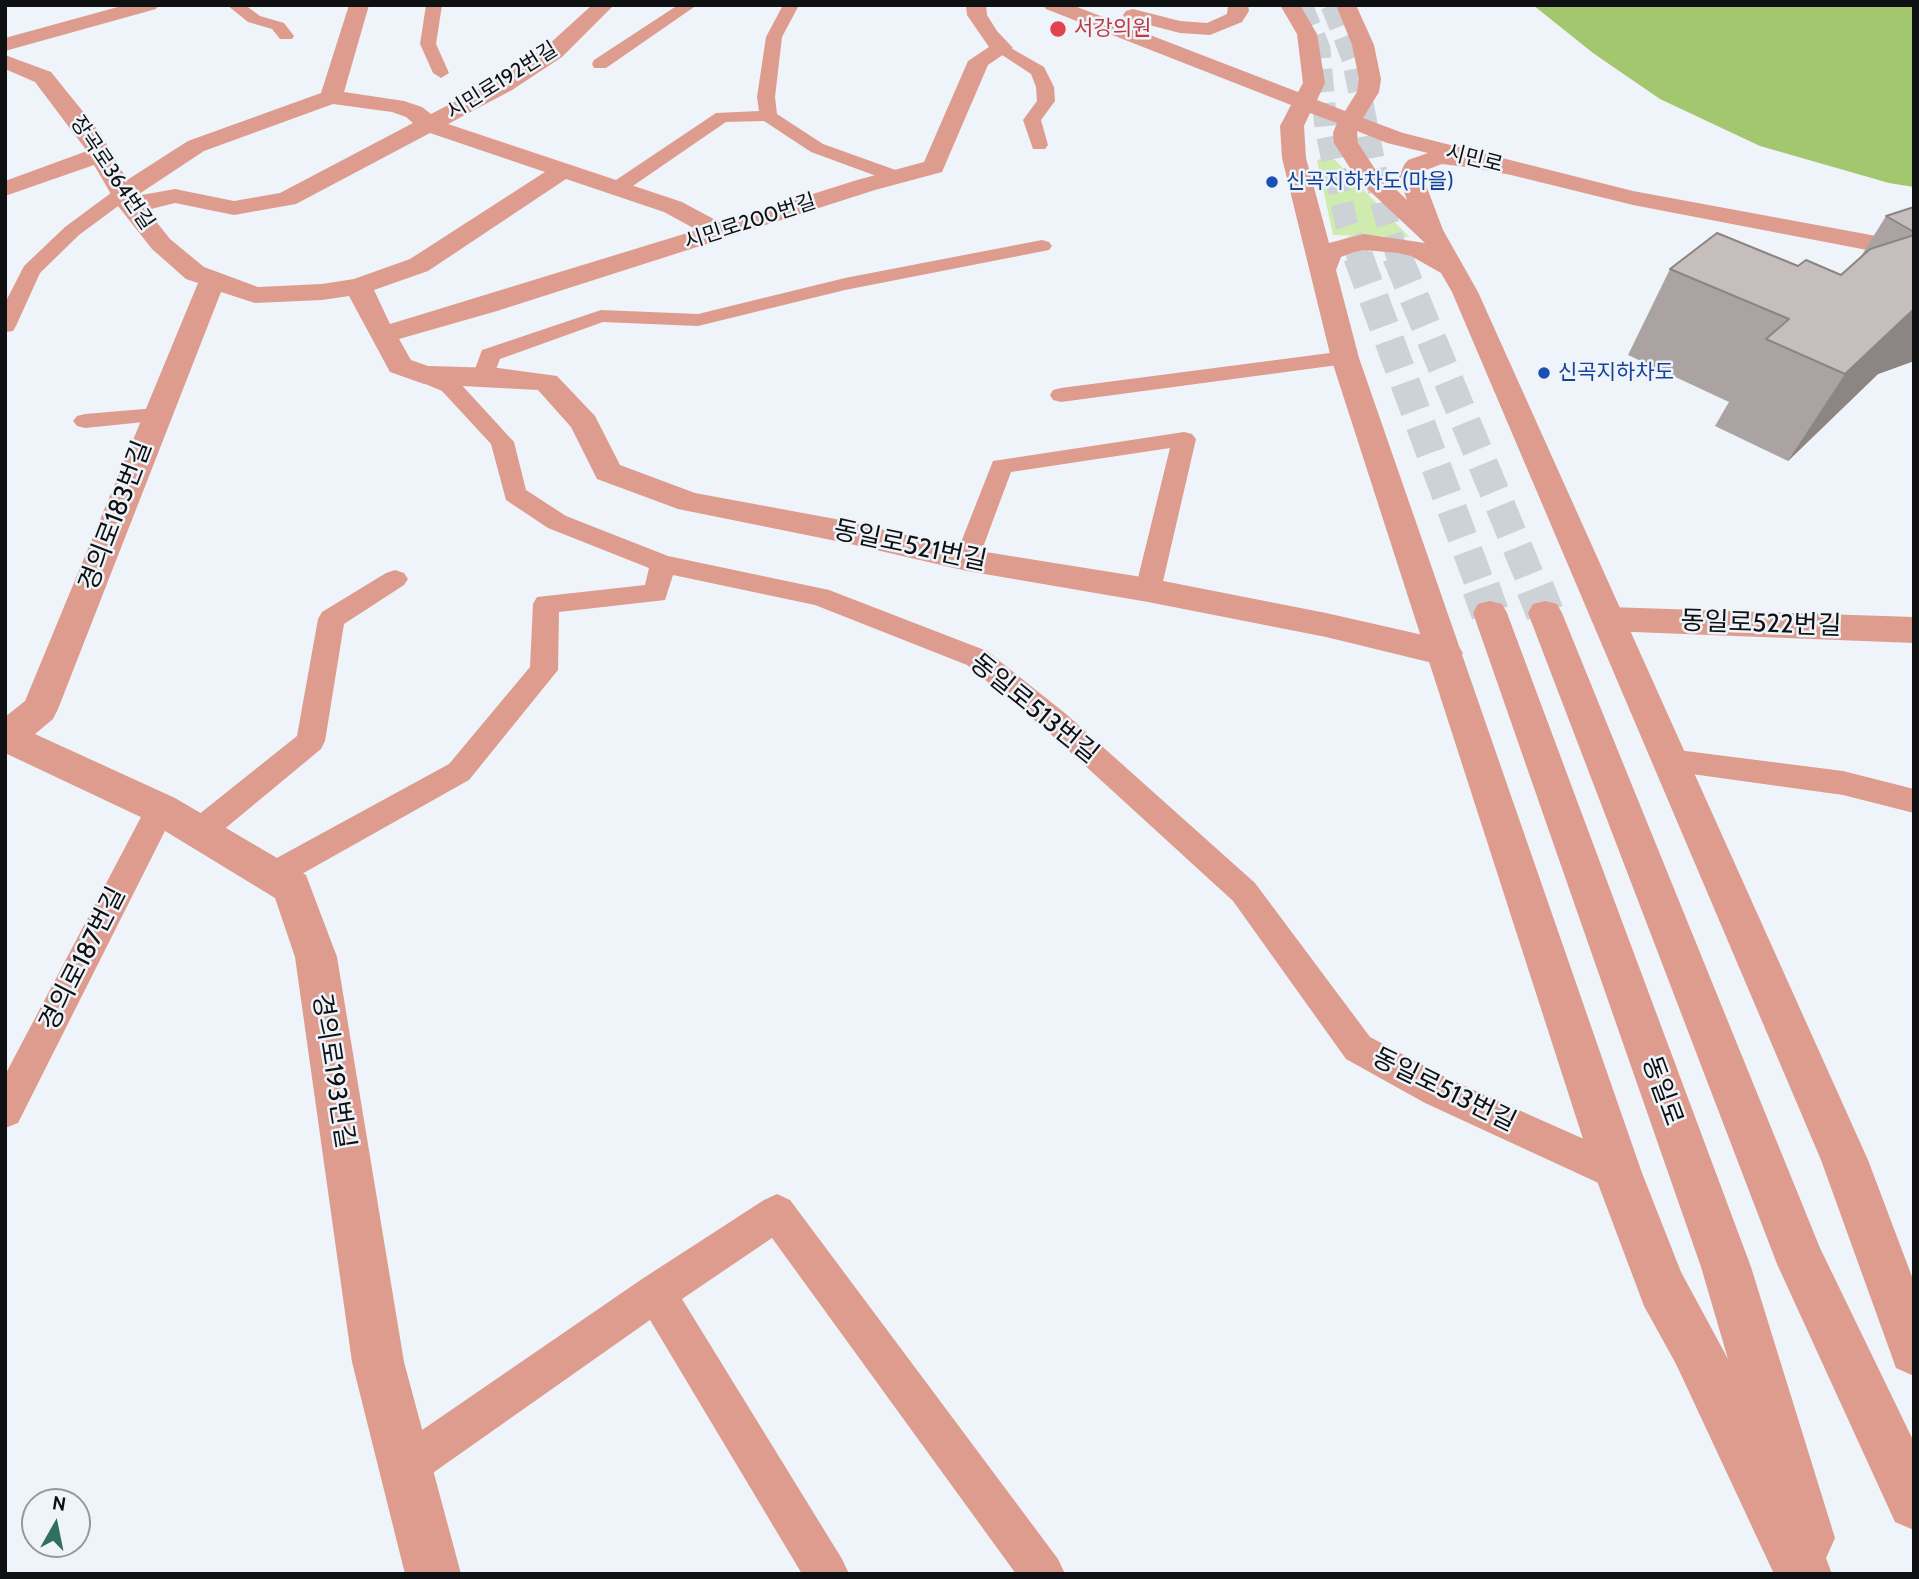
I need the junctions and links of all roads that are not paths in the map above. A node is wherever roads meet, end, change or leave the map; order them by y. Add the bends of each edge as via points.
1 (149, 5) edge
2 (235, 5) edge
3 (359, 5) edge
4 (434, 5) edge
5 (604, 5) edge
6 (689, 5) edge
7 (791, 5) edge
8 (976, 5) edge
9 (1054, 5) edge
10 (1238, 5) edge
11 (1290, 5) edge
12 (1346, 5) edge
13 (1106, 7) edge
14 (286, 36) dead end
15 (5, 45) edge
16 (1002, 48) junction
17 (1238, 55) dead end
18 (5, 61) edge
19 (600, 64) dead end
20 (441, 73) dead end
21 (1303, 87) junction
22 (331, 97) junction
23 (1362, 101) junction
24 (768, 116) junction
25 (1349, 121) junction
26 (429, 125) junction
27 (1039, 145) dead end
28 (101, 153) junction
29 (1509, 168) junction
30 (564, 170) junction
31 (897, 177) junction
32 (617, 188) junction
33 (5, 189) edge
34 (126, 200) junction
35 (1914, 230) edge
36 (720, 232) junction
37 (1042, 246) dead end
38 (1914, 251) edge
39 (1447, 260) junction
40 (5, 267) edge
41 (31, 270) junction
42 (1322, 274) junction
43 (212, 281) junction
44 (359, 286) junction
45 (5, 327) edge
46 (383, 335) junction
47 (1345, 358) junction
48 (424, 375) junction
49 (483, 377) junction
50 (1061, 395) dead end
51 (156, 415) junction
52 (85, 421) dead end
53 (967, 560) junction
54 (663, 564) junction
55 (395, 579) dead end
56 (1148, 590) junction
57 (1490, 613) tunnel mouth
58 (1545, 613) tunnel mouth
59 (1608, 619) junction
60 (1914, 630) edge
61 (1445, 653) junction
62 (6, 738) edge
63 (1670, 760) junction
64 (1914, 801) edge
65 (162, 808) junction
66 (199, 832) junction
67 (272, 875) junction
68 (5, 1111) edge
69 (1618, 1173) junction
70 (656, 1293) junction
71 (1914, 1350) edge
72 (405, 1467) junction
73 (1914, 1503) edge
74 (433, 1574) edge
75 (827, 1574) edge
76 (1042, 1574) edge
77 (1804, 1574) edge
78 (1818, 1574) edge

1 - 15 street
2 - 14 lane via 254,19 278,26
3 - 22 street
4 - 20 lane via 428,44
5 - 26 street, 시민로192번길 via 554,52
6 - 19 lane
7 - 24 lane via 774,37
8 - 16 street via 989,35
9 - 21 street, 시민로
10 - 13 street via 1238,14 1229,22 1203,30
11 - 21 street via 1307,34
12 - 23 street via 1368,63 1370,83
13 - 17 street
16 - 27 lane via 1038,71 1045,87 1046,101 1032,120
16 - 31 street, 시민로200번길 via 979,61 934,167
18 - 28 street, 장곡로364번길 via 43,78
21 - 23 street, 시민로
21 - 25 street, 시민로
21 - 42 street via 1292,125 1292,144
22 - 26 street via 397,106 414,112
22 - 34 street via 196,146
23 - 25 street
23 - 35 street, 시민로 via 1656,183
24 - 31 lane via 817,148
24 - 32 lane via 722,117
25 - 29 street, 시민로
25 - 39 street via 1346,143 1354,159
26 - 30 street
26 - 34 street, 시민로192번길 via 287,199 234,208 176,197
28 - 33 street
28 - 34 street, 장곡로364번길
29 - 38 street, 시민로 via 1645,201
29 - 39 street via 1450,157 1416,165 1413,188
30 - 32 street
30 - 44 street, 장곡로364번길 via 419,265
31 - 36 street, 시민로200번길
32 - 36 street via 673,207
34 - 41 lane via 72,232
34 - 43 street, 장곡로364번길 via 160,244
36 - 46 street, 시민로200번길
37 - 49 lane via 845,284 698,320 601,316 490,355
39 - 42 street via 1375,242 1347,245 1325,261
39 - 59 street
40 - 41 lane
41 - 45 lane
42 - 47 street
43 - 44 street, 장곡로364번길 via 255,295
43 - 51 street, 경의로183번길
44 - 46 street, 동일로513번길
46 - 48 street, 동일로513번길 via 400,366
47 - 50 lane
47 - 61 street
48 - 49 street, 동일로521번길
48 - 54 lane, 동일로513번길 via 450,386 502,442 515,494 557,522
49 - 53 street, 동일로521번길 via 547,382 584,423 608,472 689,502
51 - 52 lane
51 - 62 street, 경의로183번길 via 40,709
53 - 56 street, 동일로521번길
53 - 56 lane via 1001,466 1184,439
54 - 67 lane via 656,593 546,604 544,670 459,772
54 - 69 lane, 동일로513번길 via 820,597 977,657 1244,892 1358,1048 1437,1091
55 - 66 lane via 331,619 311,741
56 - 61 street, 동일로521번길
57 - 78 street, 동일로 via 1726,1267
58 - 73 street via 1802,1264
59 - 60 street, 동일로522번길
59 - 63 street
61 - 69 street
62 - 65 street, 경의로193번길
63 - 64 lane via 1843,783
63 - 71 street via 1844,1160
65 - 66 street, 경의로193번길
65 - 68 lane, 경의로187번길
66 - 67 street, 경의로193번길
67 - 72 street, 경의로193번길 via 292,887 316,957 378,1362
69 - 77 street via 1662,1288
70 - 72 lane
70 - 75 lane
70 - 76 lane via 777,1213
72 - 74 street, 경의로193번길

